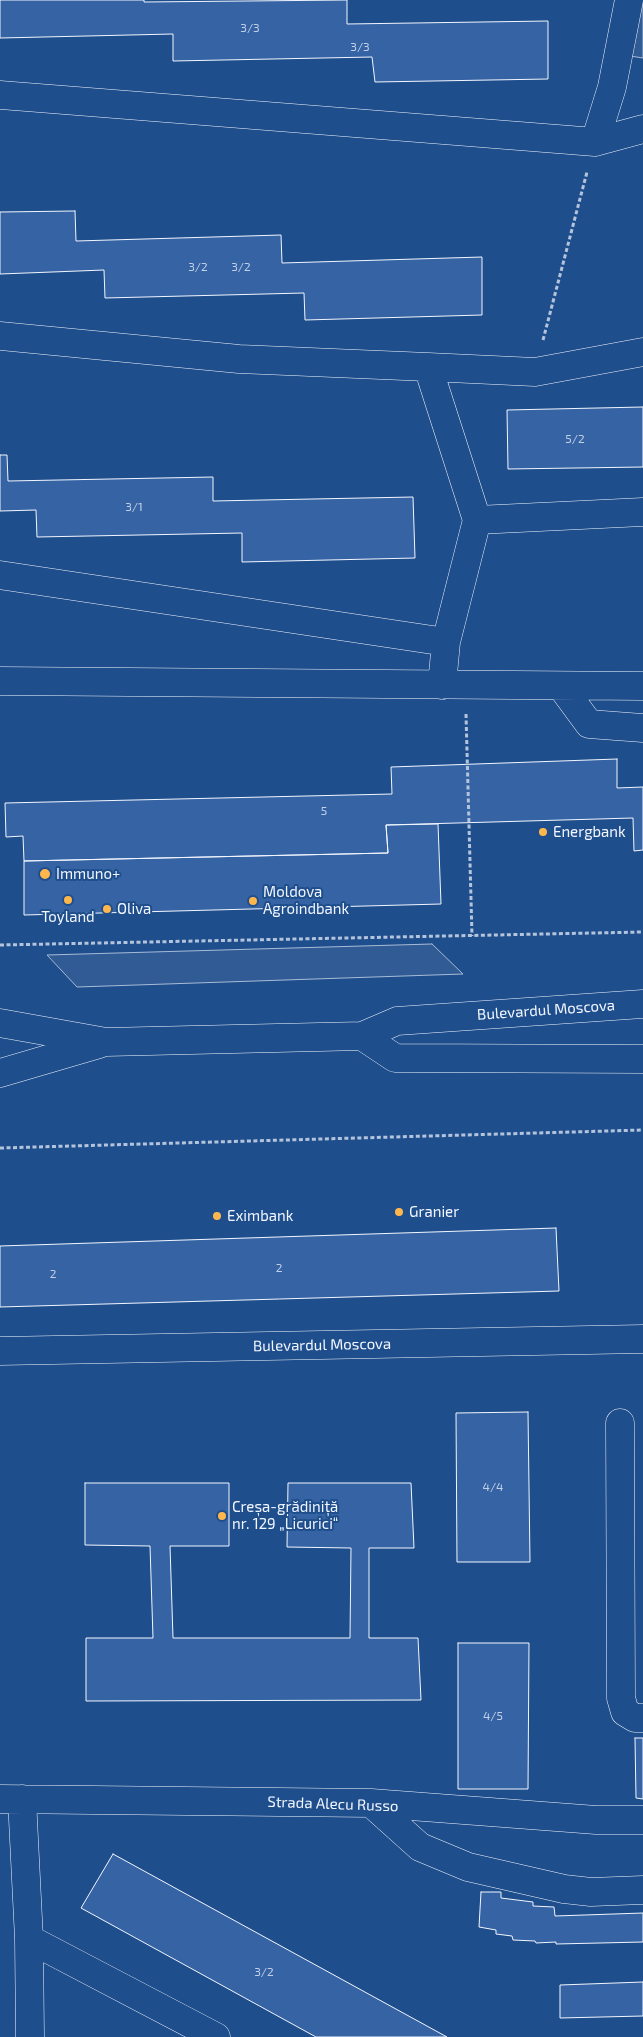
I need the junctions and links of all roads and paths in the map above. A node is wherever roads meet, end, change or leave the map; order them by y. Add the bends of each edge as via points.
1 (629, 0) edge
2 (0, 95) edge
3 (643, 129) edge
4 (595, 142) junction
5 (0, 336) edge
6 (643, 352) edge
7 (428, 367) junction
8 (534, 372) junction
9 (643, 512) edge
10 (478, 520) junction
11 (0, 575) edge
12 (446, 642) junction
13 (0, 682) edge
14 (442, 685) junction
15 (562, 686) junction
16 (643, 686) edge
17 (643, 728) edge
18 (466, 736) dead end
19 (643, 932) edge
20 (472, 936) junction
21 (0, 945) edge
22 (643, 1004) edge
23 (0, 1023) edge
24 (362, 1036) junction
25 (106, 1042) junction
26 (643, 1059) edge
27 (0, 1072) edge
28 (643, 1130) edge
29 (0, 1148) edge
30 (643, 1339) edge
31 (0, 1351) edge
32 (620, 1423) dead end
33 (643, 1718) edge
34 (11, 1799) edge
35 (371, 1803) junction
36 (643, 1820) edge
37 (643, 1890) edge
38 (29, 1939) junction
39 (30, 2037) edge
40 (216, 2037) edge

1 - 4 street via 612,87
2 - 4 street
3 - 4 street
4 - 8 path
5 - 7 street via 239,359
6 - 8 street
7 - 8 street
7 - 10 street
9 - 10 street
10 - 12 street
11 - 12 street
12 - 14 street
13 - 14 street
14 - 15 street
15 - 16 street
15 - 17 street via 589,724
18 - 20 path
19 - 20 path
20 - 21 path
22 - 24 street, Bulevardul Moscova via 397,1021
23 - 25 street, Bulevardul Moscova
24 - 25 street, Bulevardul Moscova
24 - 26 street via 395,1058
25 - 27 street, Bulevardul Moscova
28 - 29 path
30 - 31 street, Bulevardul Moscova
32 - 33 street via 621,1698 625,1712 635,1718
34 - 35 street, Strada Alecu Russo
34 - 38 street, Strada Alecu Russo
35 - 36 street, Strada Alecu Russo via 596,1820
35 - 37 street via 420,1847 468,1867 564,1889 591,1892
38 - 39 street, Strada Alecu Russo
38 - 40 street

